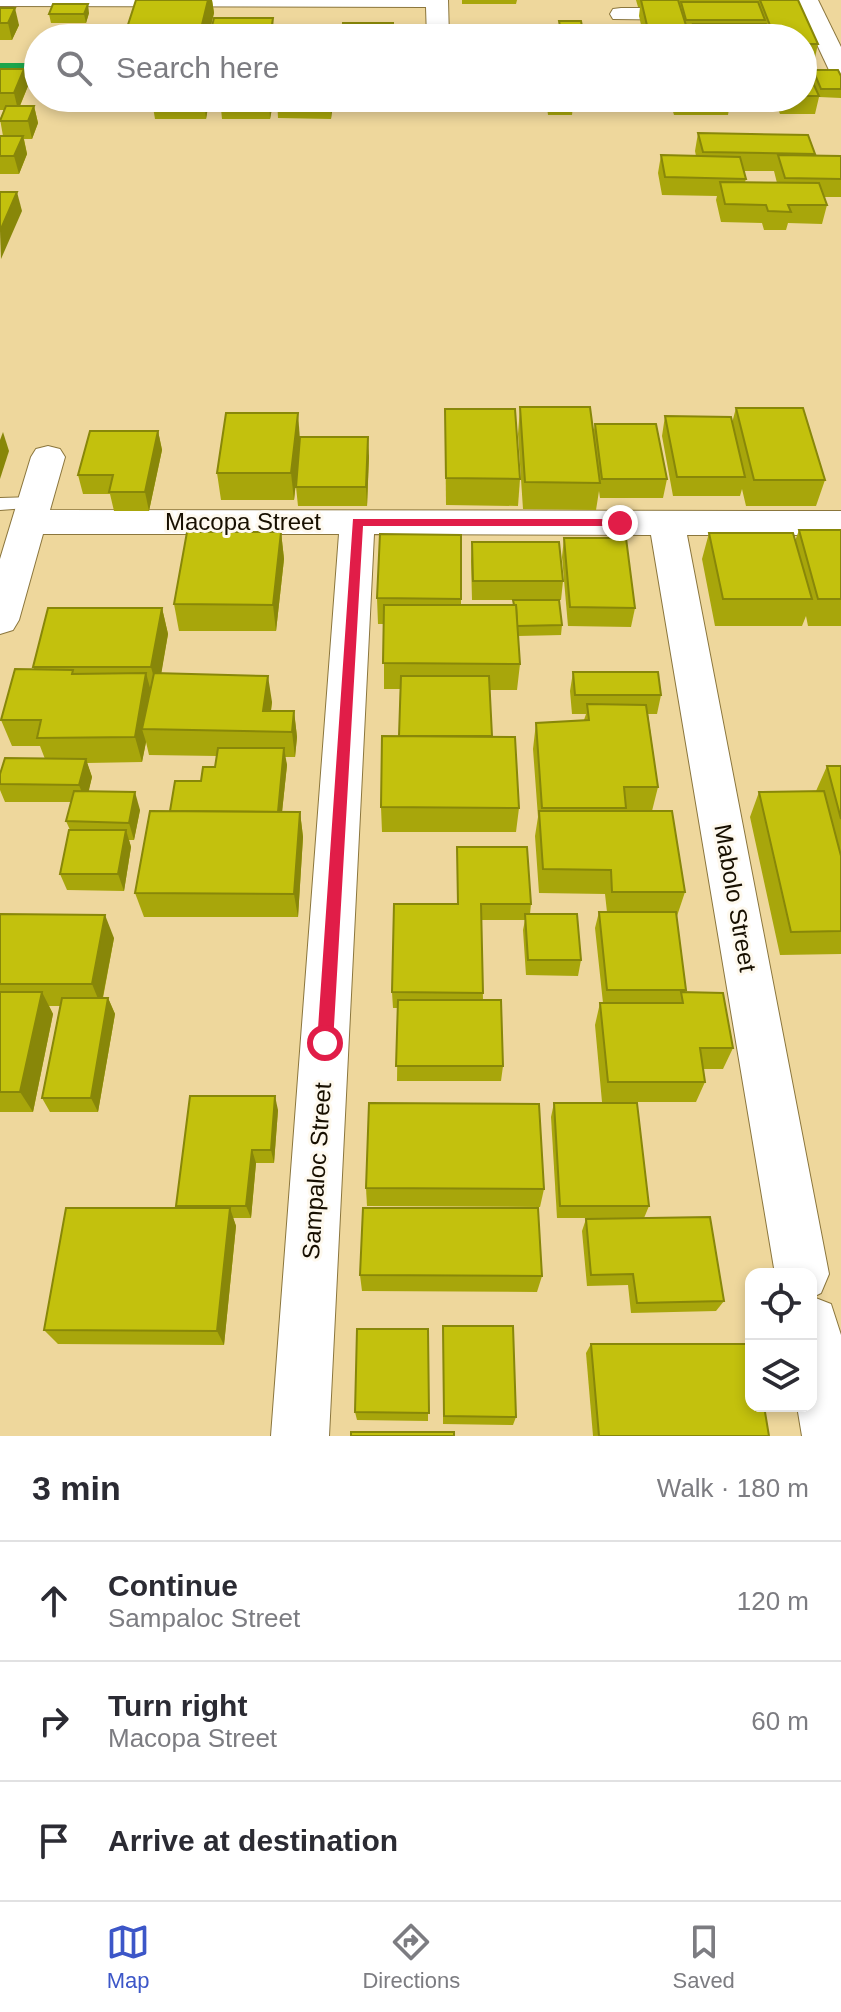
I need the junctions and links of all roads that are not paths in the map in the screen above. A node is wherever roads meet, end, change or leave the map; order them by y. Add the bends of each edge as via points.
1 (0, 0) edge
2 (437, 0) edge
3 (807, 0) edge
4 (619, 7) edge
5 (713, 14) edge
6 (438, 24) edge
7 (841, 71) edge
8 (817, 73) edge
9 (48, 457) dead end
10 (21, 509) edge
11 (357, 522) junction
12 (667, 523) junction
13 (841, 523) edge
14 (0, 620) edge
15 (801, 1268) edge
16 (814, 1340) edge
17 (300, 1436) edge
18 (831, 1436) edge

1 - 2 street
2 - 6 street
3 - 7 street
4 - 5 street
7 - 8 street
9 - 10 street
10 - 11 street, Macopa Street
10 - 14 street
11 - 12 street, Macopa Street
11 - 17 street, Sampaloc Street
12 - 13 street, Macopa Street
12 - 15 street, Mabolo Street
16 - 18 street

